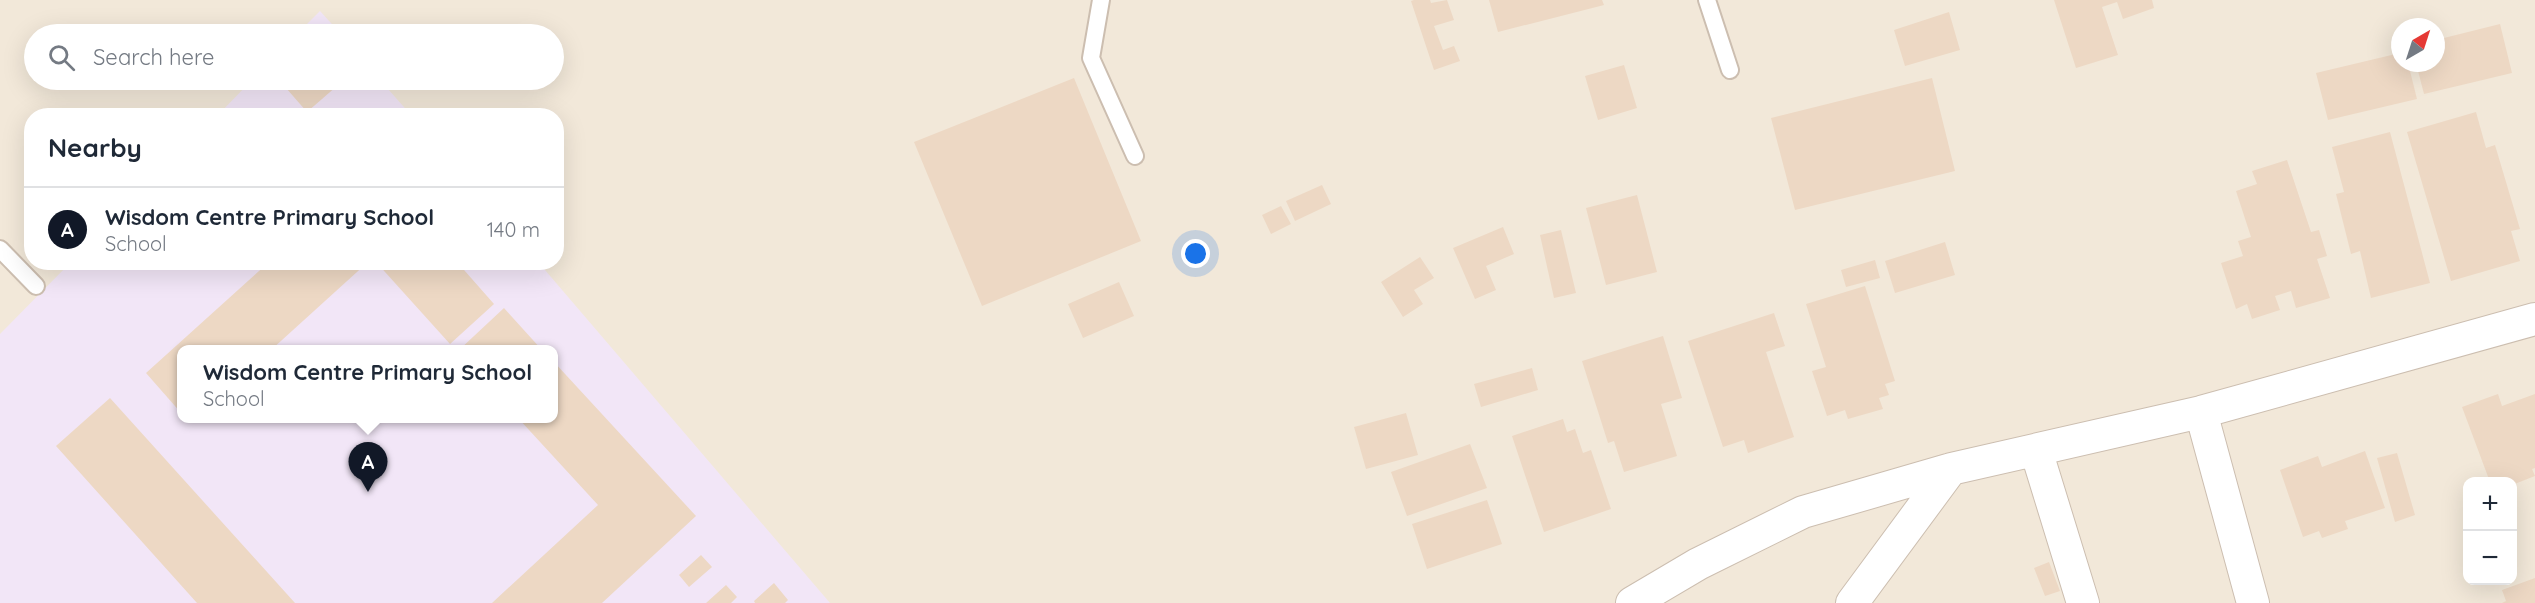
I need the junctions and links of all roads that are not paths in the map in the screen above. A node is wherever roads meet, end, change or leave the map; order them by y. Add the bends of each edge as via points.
1 (1101, 0) edge
2 (1707, 0) edge
3 (1730, 70) dead end
4 (1136, 156) dead end
5 (0, 249) edge
6 (36, 286) dead end
7 (2535, 318) edge
8 (2201, 412) junction
9 (2036, 450) junction
10 (1951, 469) junction
11 (1632, 603) edge
12 (1852, 603) edge
13 (2083, 603) edge
14 (2253, 603) edge

1 - 4 lane via 1091,58
2 - 3 lane
5 - 6 lane
7 - 8 street
8 - 9 street
8 - 14 street
9 - 10 street
9 - 13 street
10 - 11 street via 1803,512 1698,564
10 - 12 street

